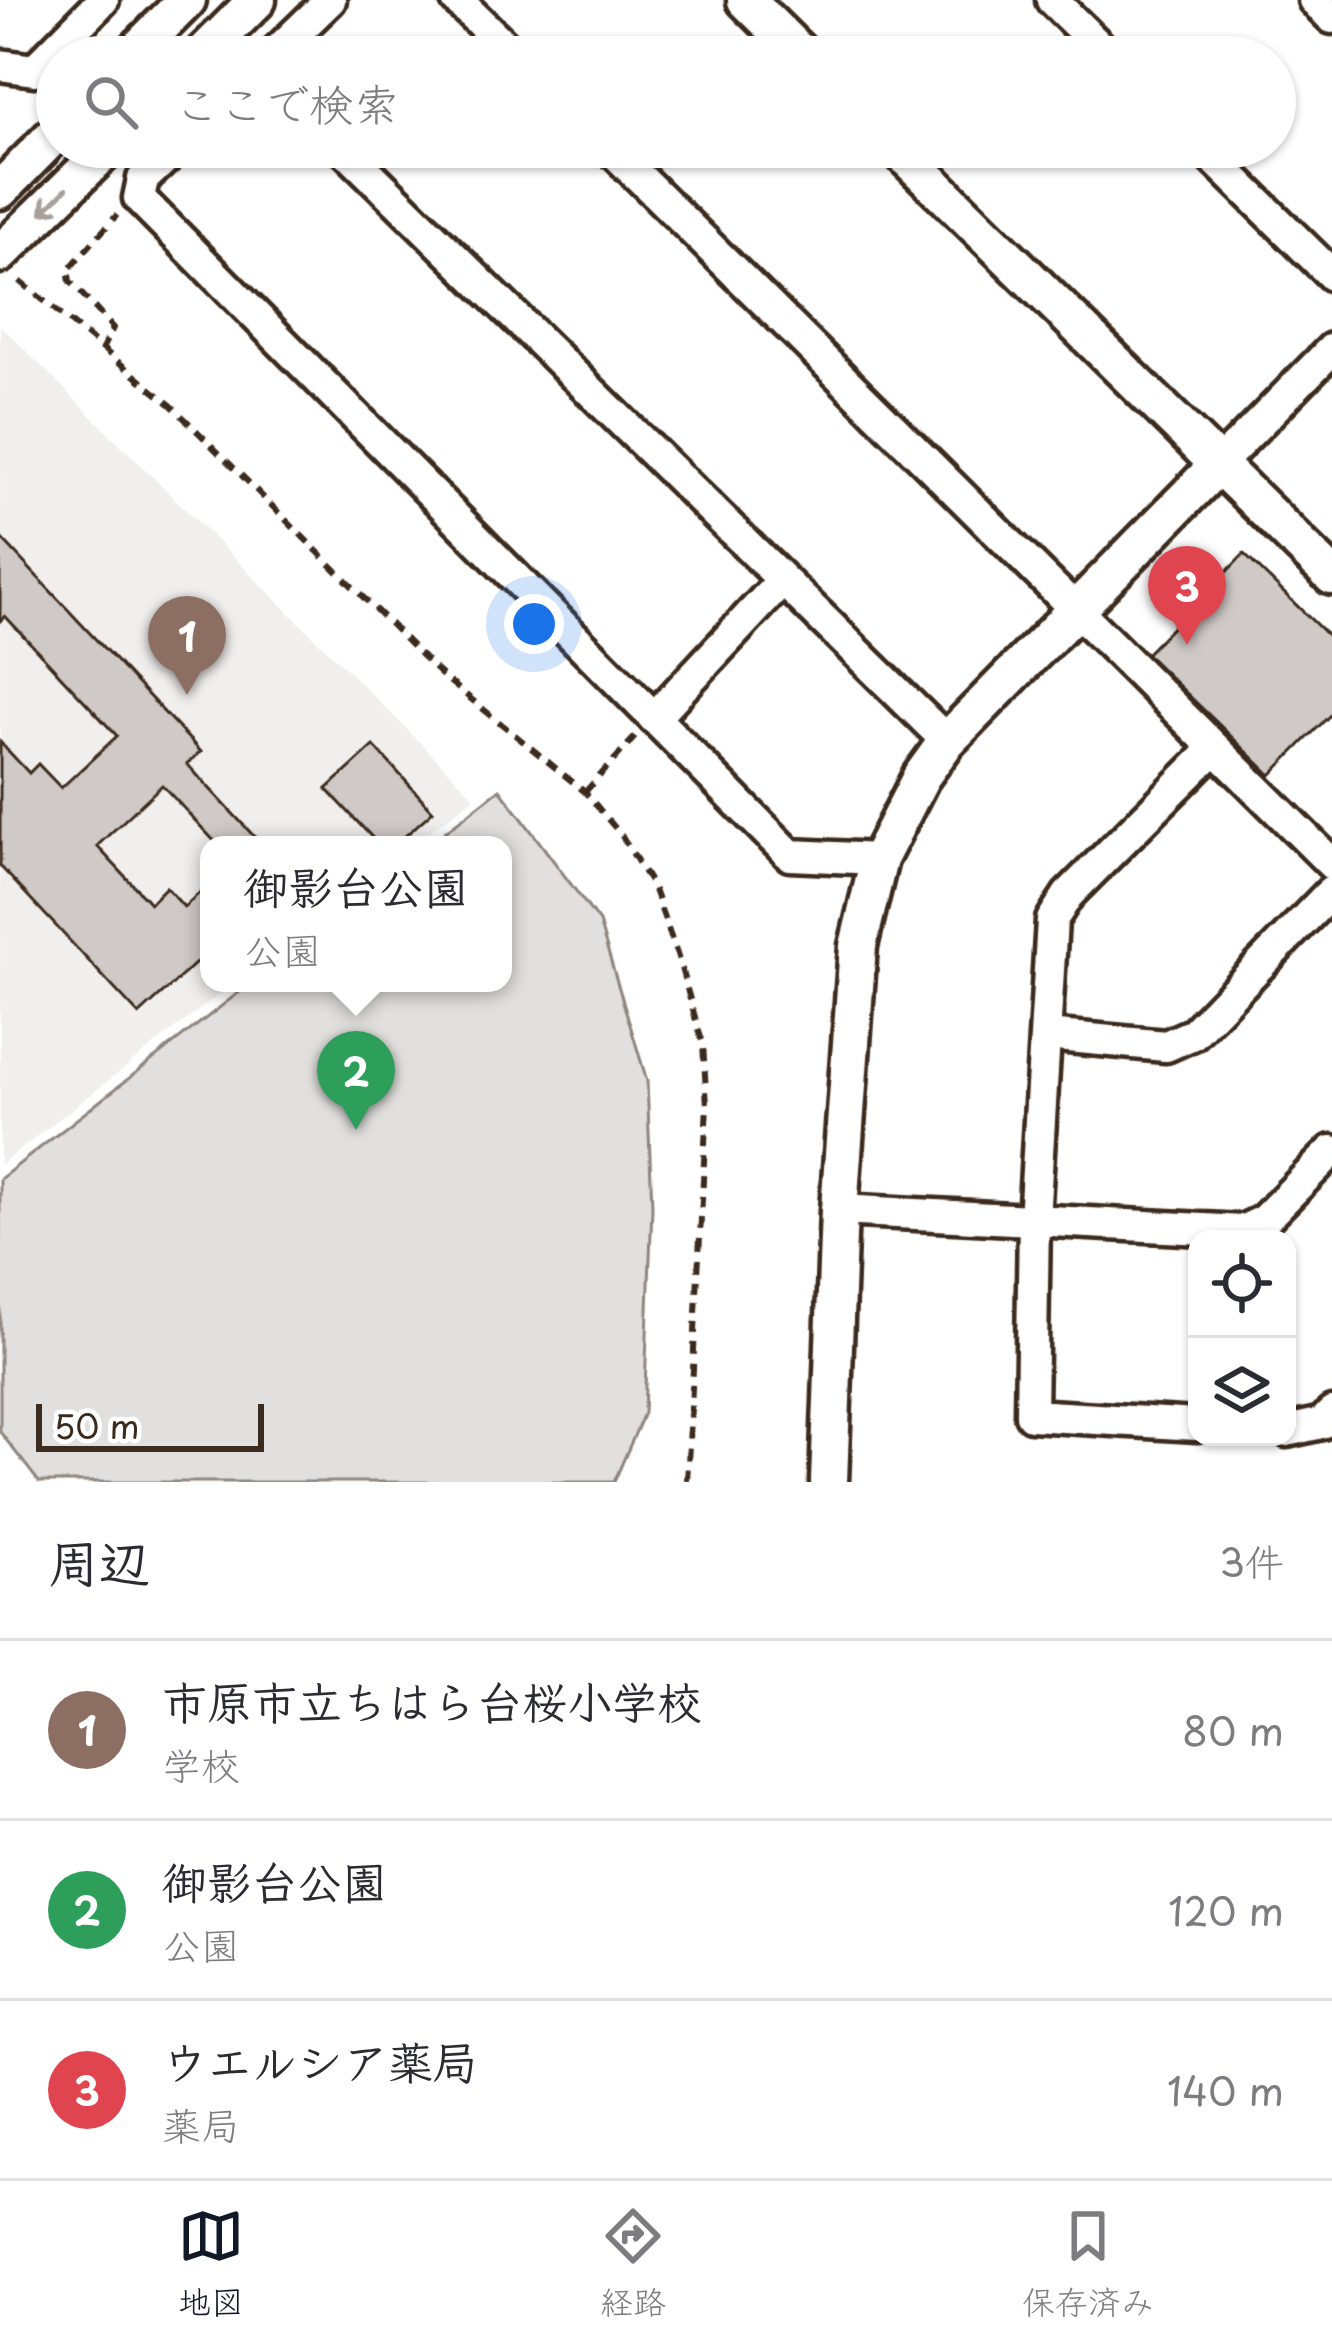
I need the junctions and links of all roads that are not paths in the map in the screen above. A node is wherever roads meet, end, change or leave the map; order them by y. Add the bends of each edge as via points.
1 (103, 0) edge
2 (187, 0) edge
3 (257, 0) edge
4 (330, 0) edge
5 (457, 0) edge
6 (746, 0) edge
7 (1052, 0) edge
8 (1314, 0) edge
9 (1332, 18) edge
10 (68, 36) edge
11 (151, 36) edge
12 (221, 36) edge
13 (293, 36) edge
14 (494, 36) edge
15 (783, 36) edge
16 (1089, 36) edge
17 (0, 64) edge
18 (36, 68) edge
19 (36, 153) edge
20 (91, 168) edge
21 (155, 168) edge
22 (363, 168) edge
23 (630, 168) edge
24 (917, 168) edge
25 (1223, 168) edge
26 (0, 190) edge
27 (8, 266) edge
28 (1332, 275) edge
29 (1332, 349) edge
30 (1218, 465) junction
31 (1332, 576) edge
32 (780, 583) junction
33 (1073, 612) junction
34 (654, 718) junction
35 (947, 741) junction
36 (1214, 749) junction
37 (879, 859) junction
38 (1332, 864) edge
39 (1332, 891) edge
40 (1046, 1035) junction
41 (1332, 1151) edge
42 (839, 1210) junction
43 (1034, 1220) junction
44 (1332, 1412) edge
45 (1188, 1424) edge
46 (1296, 1429) edge
47 (829, 1482) edge

1 - 10 street
2 - 11 street
3 - 12 street
4 - 13 street
5 - 14 street
6 - 15 street
7 - 16 street
8 - 9 street
17 - 18 street
19 - 26 street
20 -> 27 street
21 - 34 street via 139,198
22 - 32 street
23 - 33 street
24 - 30 street
25 - 28 street
29 - 30 street
30 - 31 street
30 - 33 street
32 - 34 street
32 - 35 street
33 - 35 street
33 - 36 street
34 - 37 street via 790,855
35 - 37 street
36 - 38 street
36 - 40 street via 1052,920
37 - 42 street via 858,946
39 - 40 street via 1192,1034 1166,1046
40 - 43 street
41 - 43 street via 1242,1232
42 - 43 street
42 - 47 street
43 - 45 street via 1031,1415
44 - 46 street

